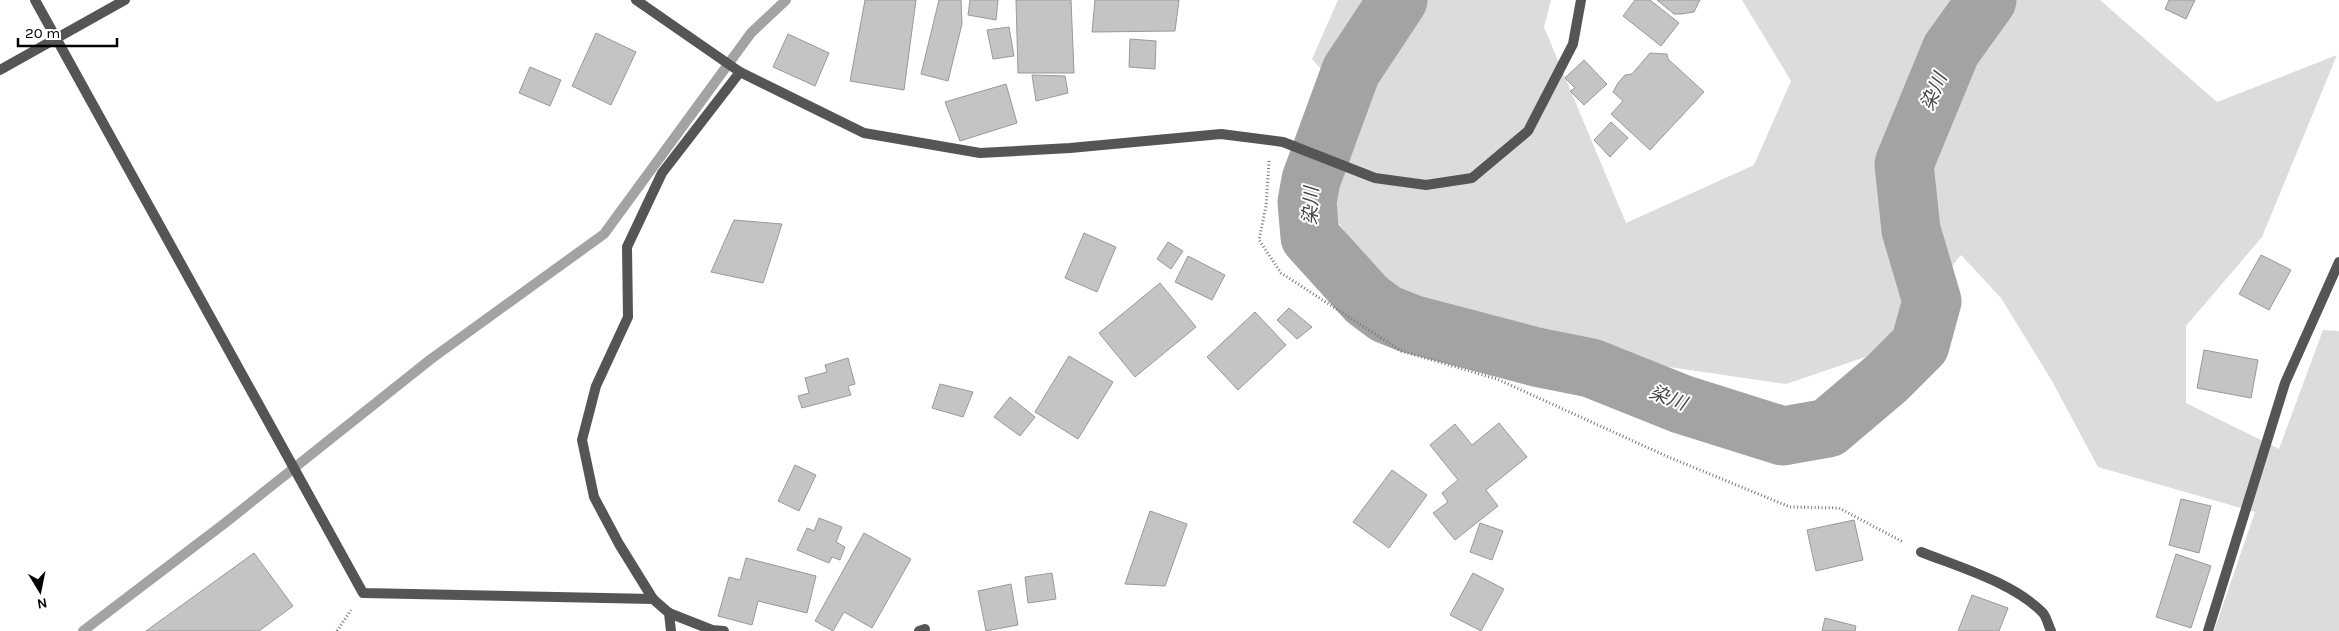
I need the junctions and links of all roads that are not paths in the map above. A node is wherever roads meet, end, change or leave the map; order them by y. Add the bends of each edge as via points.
1 (34, 0) edge
2 (125, 0) edge
3 (636, 0) edge
4 (1581, 0) edge
5 (55, 40) junction
6 (0, 70) edge
7 (740, 72) junction
8 (2339, 262) edge
9 (1921, 552) road end
10 (653, 599) junction
11 (670, 613) junction
12 (671, 631) edge
13 (724, 631) edge
14 (2051, 631) edge
15 (2208, 631) edge

1 - 5 street
2 - 5 street
3 - 7 street
4 - 7 street via 1573,44 1528,131 1472,178 1426,184 1374,178 1283,142 1222,134 980,153 864,133
5 - 6 street
5 - 10 street via 363,593
7 - 10 street via 662,173 628,247 628,317 596,386 582,440 594,497
8 - 15 street via 2285,383
9 - 14 street via 2024,597 2044,615
10 - 11 street
11 - 12 street
11 - 13 street via 712,630

